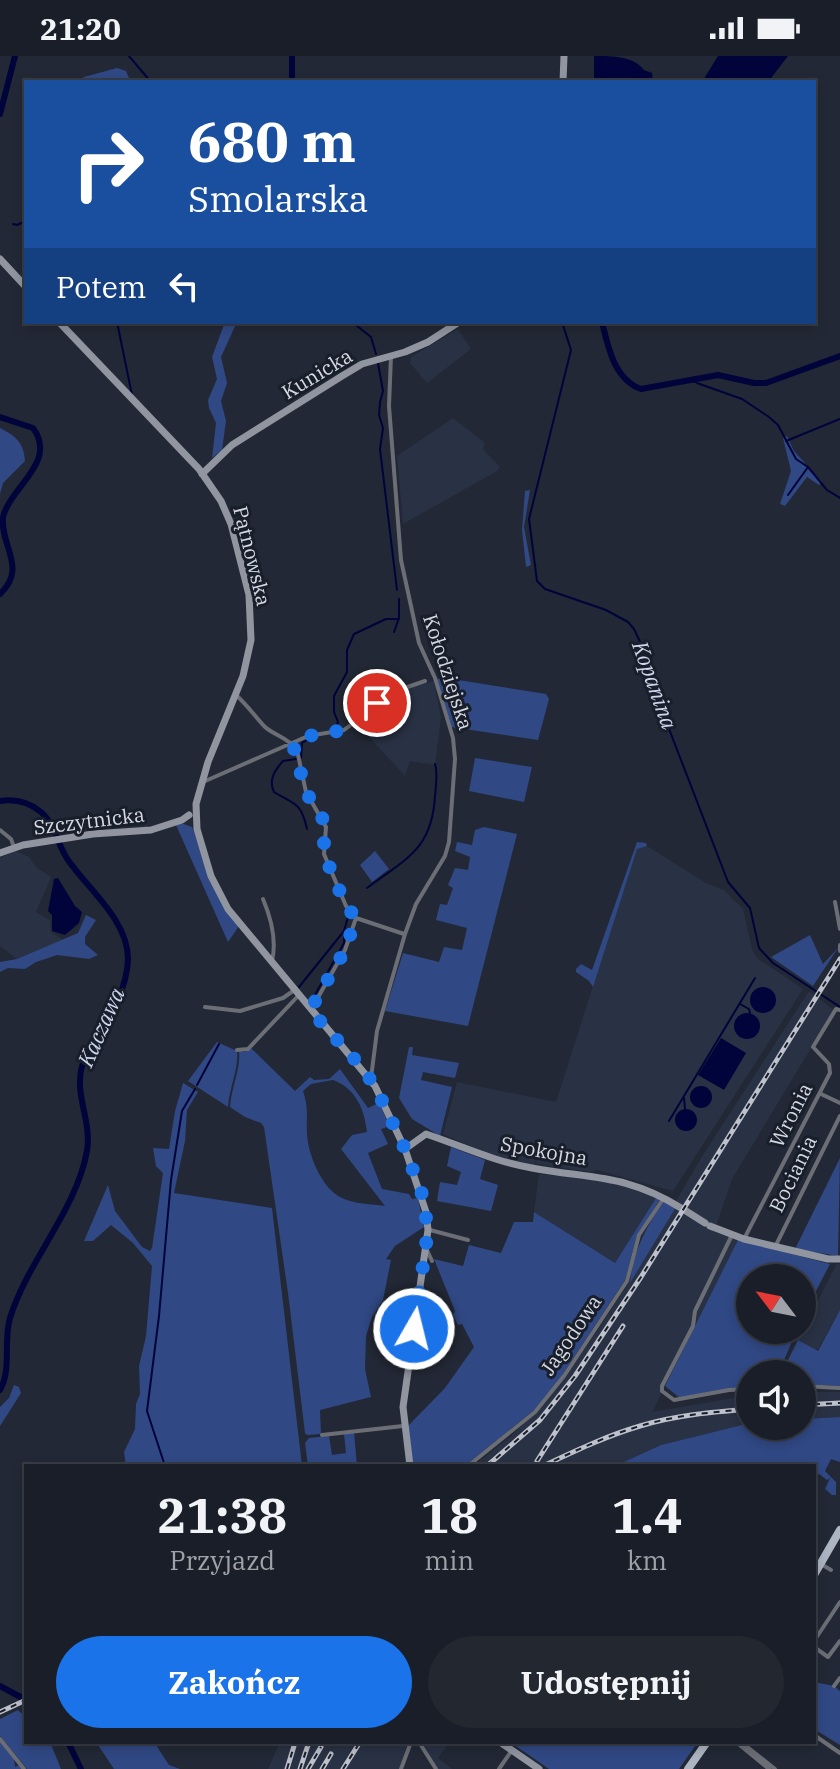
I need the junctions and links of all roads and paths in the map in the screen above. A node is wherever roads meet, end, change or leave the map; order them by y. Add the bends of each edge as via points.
1 (564, 56) edge
2 (563, 80) edge
3 (0, 259) edge
4 (24, 285) edge
5 (61, 324) edge
6 (456, 324) edge
7 (391, 356) junction
8 (202, 474) junction
9 (425, 681) dead end
10 (236, 695) junction
11 (293, 745) junction
12 (201, 783) junction
13 (191, 818) junction
14 (0, 830) edge
15 (14, 847) junction
16 (0, 853) edge
17 (263, 899) dead end
18 (835, 902) dead end
19 (356, 918) junction
20 (840, 929) edge
21 (405, 934) junction
22 (272, 964) junction
23 (296, 994) junction
24 (205, 1007) dead end
25 (310, 1010) junction
26 (838, 1010) edge
27 (237, 1050) dead end
28 (371, 1080) junction
29 (820, 1093) junction
30 (840, 1103) edge
31 (840, 1116) edge
32 (405, 1149) junction
33 (665, 1198) junction
34 (428, 1230) junction
35 (732, 1235) junction
36 (744, 1239) junction
37 (468, 1240) dead end
38 (425, 1246) junction
39 (775, 1247) junction
40 (840, 1259) edge
41 (432, 1261) dead end
42 (816, 1387) edge
43 (840, 1388) edge
44 (736, 1391) edge
45 (403, 1426) junction
46 (322, 1435) dead end
47 (410, 1464) edge
48 (470, 1464) edge
49 (840, 1530) edge
50 (821, 1564) junction
51 (831, 1570) dead end
52 (816, 1573) edge
53 (840, 1602) edge
54 (816, 1638) edge
55 (840, 1641) edge
56 (816, 1648) edge
57 (840, 1678) edge
58 (834, 1686) dead end
59 (816, 1736) edge
60 (0, 1739) edge
61 (410, 1744) edge
62 (420, 1744) edge
63 (503, 1744) edge
64 (706, 1744) edge
65 (741, 1744) edge
66 (512, 1750) junction
67 (840, 1753) edge
68 (24, 1769) edge
69 (401, 1769) edge
70 (436, 1769) edge
71 (499, 1769) edge
72 (539, 1769) edge
73 (688, 1769) edge
74 (772, 1769) edge

1 - 2 street
3 - 4 street
5 - 8 street, Pątnowska
6 - 7 street, Kunicka
7 - 8 street, Kunicka via 362,364 232,445
7 - 21 street, Kołodziejska via 389,406 401,560 416,632 435,678 455,759 445,856 421,893
8 - 10 street, Pątnowska via 231,524 249,595 251,640
9 - 11 street via 396,691 344,730 308,736
10 - 11 street via 266,728
10 - 12 street, Pątnowska
11 - 12 street
11 - 19 street via 306,792 324,821 324,854
12 - 13 street, Pątnowska
13 - 15 street, Szczytnicka via 150,830
13 - 22 street via 223,900
14 - 15 street
15 - 16 street, Szczytnicka
17 - 22 street via 271,918
18 - 20 street
19 - 21 street
19 - 25 street via 345,950
21 - 28 street, Kołodziejska via 377,1031
22 - 23 street
23 - 24 street via 240,1011
23 - 25 street
23 - 27 street via 248,1049
25 - 28 street
26 - 29 street, Wronia via 813,1047 830,1066
28 - 32 street
29 - 30 street
29 - 36 street, Wronia
31 - 39 street, Bociania
32 - 33 street, Spokojna via 426,1134 506,1163 626,1182
32 - 34 street via 422,1194
33 - 35 street, Spokojna
33 - 48 street, Jagodowa via 639,1235 627,1281 564,1376 535,1412
34 - 37 street
34 - 38 street
35 - 36 street, Spokojna
35 - 44 street via 662,1391 674,1400
36 - 39 street, Spokojna
38 - 41 street
38 - 45 street
39 - 40 street, Spokojna
42 - 43 street
45 - 46 street
45 - 47 street
49 - 50 main road
50 - 51 street
50 - 52 main road
53 - 54 street
55 - 56 street via 830,1656
57 - 58 street
59 - 67 street
60 - 68 street
61 - 69 street
62 - 70 street
63 - 66 street
64 - 73 main road
65 - 74 street
66 - 71 street
66 - 72 street

